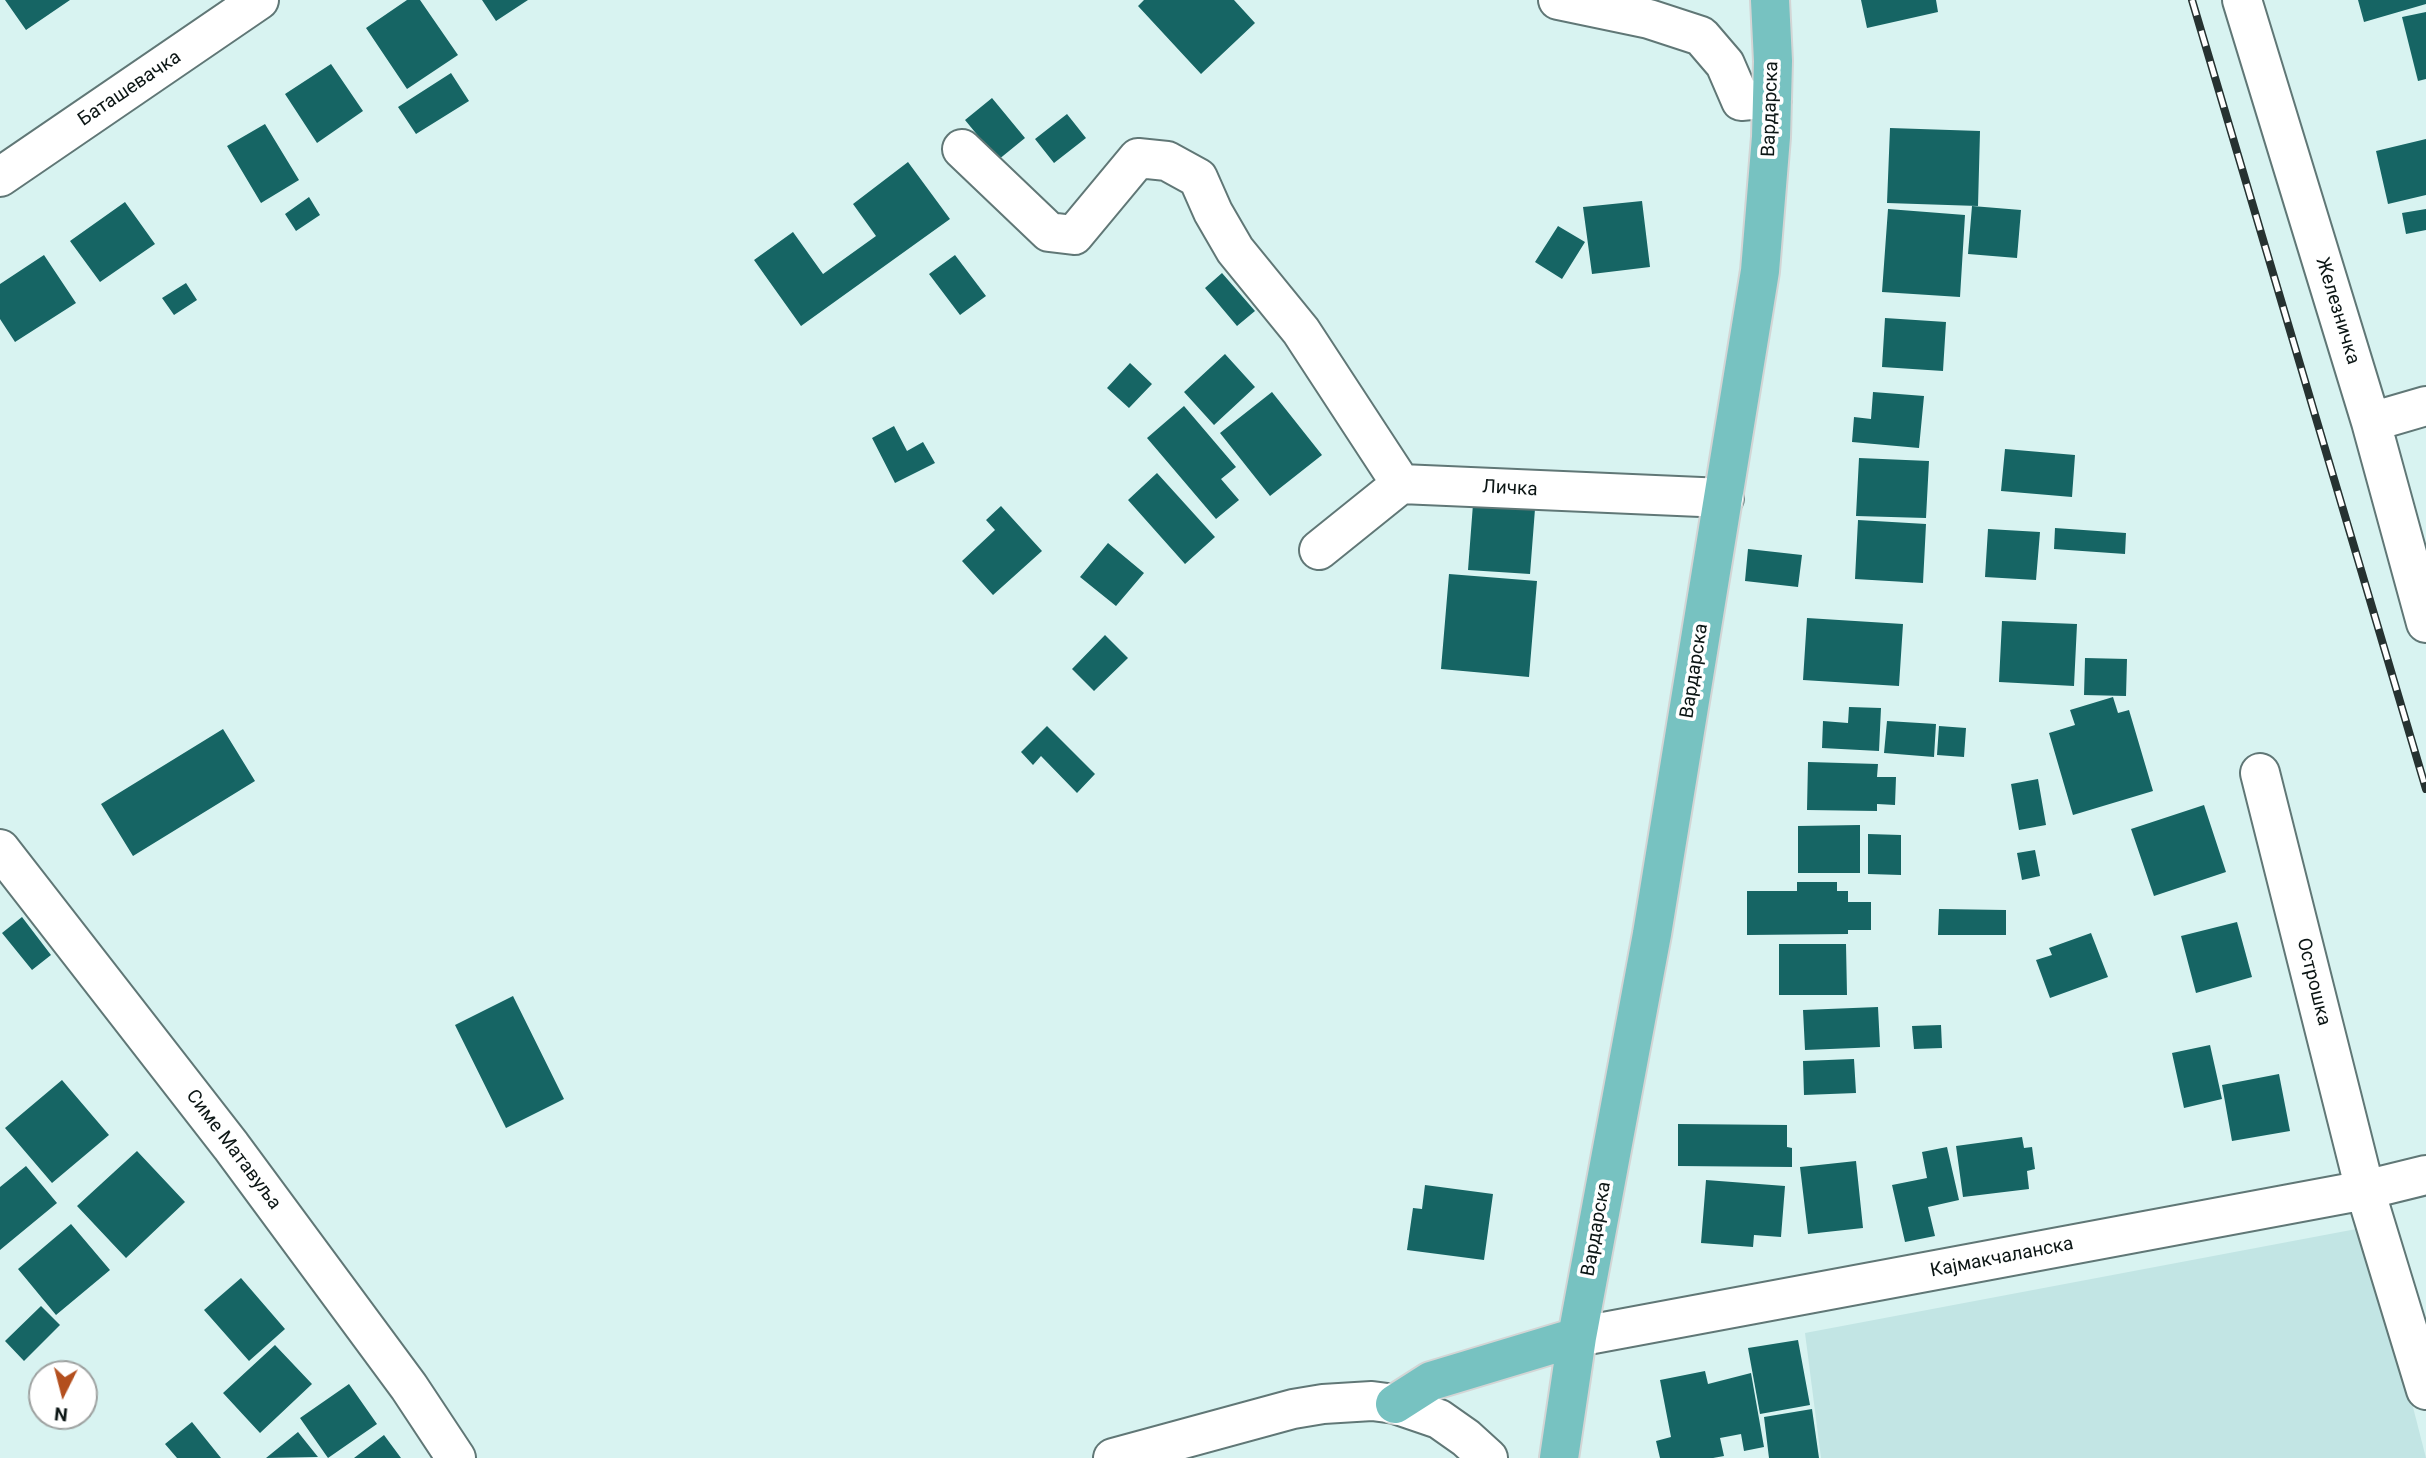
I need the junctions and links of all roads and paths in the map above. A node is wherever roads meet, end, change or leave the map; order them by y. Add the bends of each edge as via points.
1 (259, 0) edge
2 (1558, 0) edge
3 (1770, 0) edge
4 (2242, 0) edge
5 (1772, 98) junction
6 (962, 149) dead end
7 (0, 177) edge
8 (2426, 406) edge
9 (2371, 422) junction
10 (1401, 484) junction
11 (1724, 498) junction
12 (1319, 550) dead end
13 (2426, 623) edge
14 (2260, 773) dead end
15 (0, 849) edge
16 (2426, 1175) edge
17 (2365, 1190) junction
18 (1577, 1337) junction
19 (2426, 1390) edge
20 (1395, 1404) junction
21 (456, 1458) edge
22 (1113, 1458) edge
23 (1488, 1458) edge
24 (1559, 1458) edge

1 - 7 street, Баташевачка
2 - 5 street via 1649,19 1700,36 1725,64 1741,101
3 - 5 main road, Вардарска
4 - 9 street, Железничка
5 - 11 main road, Вардарска via 1760,271
6 - 10 street via 1049,232 1074,235 1138,158 1167,161 1198,178 1235,250 1301,331
8 - 9 street
9 - 13 street, Железничка
10 - 11 street, Личка
10 - 12 street
11 - 18 main road, Вардарска via 1652,934
14 - 17 street, Острошка
15 - 21 street, Симе Матавуља via 230,1146 409,1387
16 - 17 street, Кајмакчаланска
17 - 18 street, Кајмакчаланска
17 - 19 street, Острошка
18 - 20 main road via 1431,1381
18 - 24 main road, Вардарска
20 - 22 street via 1349,1401 1293,1409
20 - 23 street via 1438,1419

